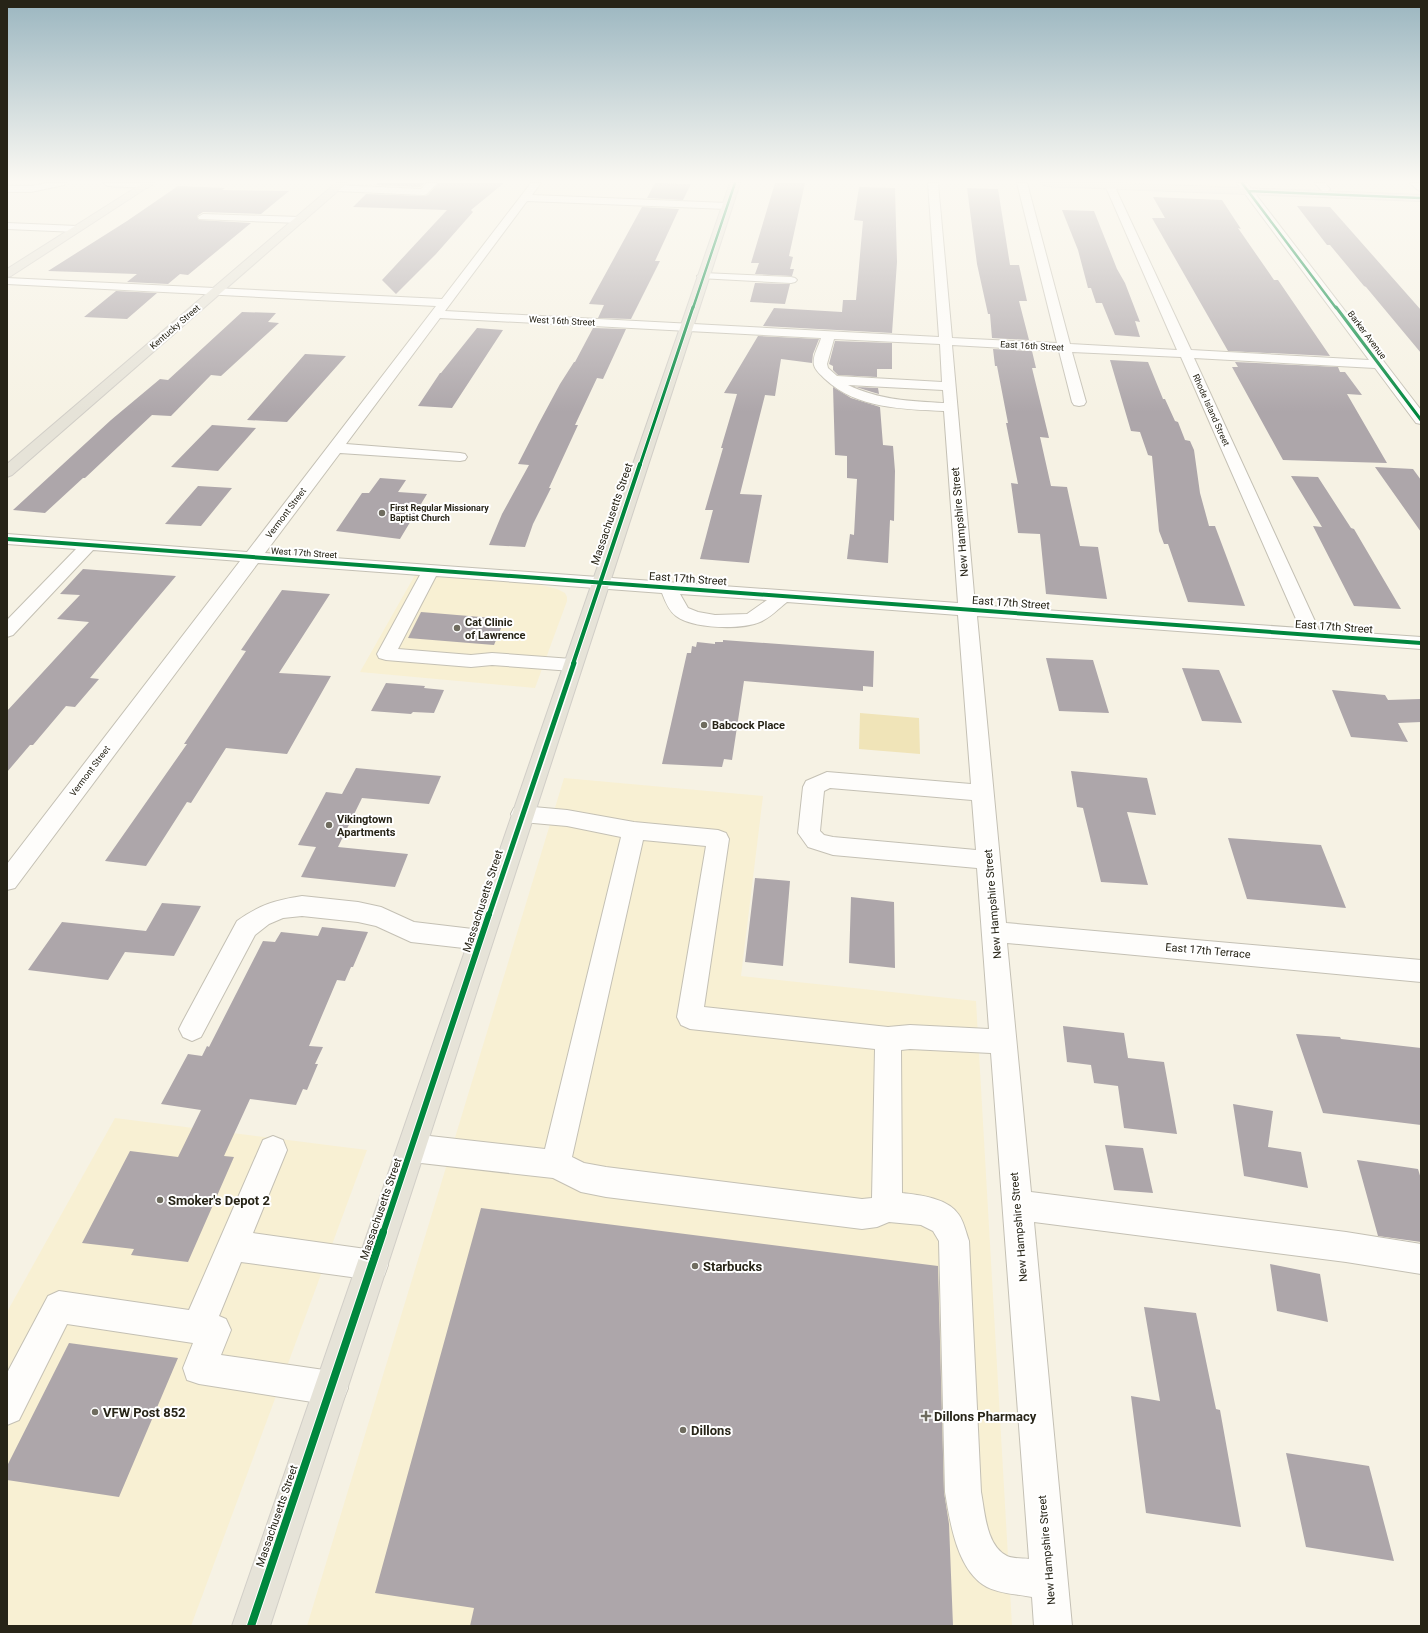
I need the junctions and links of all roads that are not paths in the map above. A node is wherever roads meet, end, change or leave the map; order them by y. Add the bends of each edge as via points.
1 (30, 259) edge
2 (254, 259) edge
3 (479, 259) edge
4 (709, 259) edge
5 (939, 259) edge
6 (1042, 259) edge
7 (1143, 259) edge
8 (1299, 259) edge
9 (7, 274) edge
10 (703, 276) junction
11 (791, 280) dead end
12 (7, 281) edge
13 (216, 292) junction
14 (442, 309) junction
15 (686, 327) junction
16 (828, 335) junction
17 (946, 341) junction
18 (1065, 347) junction
19 (1185, 354) junction
20 (1378, 364) junction
21 (832, 380) junction
22 (950, 397) junction
23 (1080, 402) dead end
24 (1421, 420) edge
25 (335, 448) junction
26 (460, 457) dead end
27 (7, 472) edge
28 (7, 539) edge
29 (90, 545) junction
30 (253, 557) junction
31 (431, 570) junction
32 (600, 582) junction
33 (669, 588) junction
34 (783, 596) junction
35 (967, 610) junction
36 (7, 631) edge
37 (1312, 635) junction
38 (1421, 643) edge
39 (572, 665) junction
40 (983, 793) junction
41 (522, 814) junction
42 (634, 831) junction
43 (989, 860) junction
44 (7, 881) edge
45 (995, 932) junction
46 (481, 940) junction
47 (1421, 971) edge
48 (192, 1029) dead end
49 (888, 1039) junction
50 (1004, 1042) junction
51 (412, 1148) junction
52 (273, 1150) dead end
53 (556, 1164) junction
54 (1017, 1205) junction
55 (887, 1207) junction
56 (233, 1246) junction
57 (1421, 1260) edge
58 (373, 1265) junction
59 (198, 1328) junction
60 (331, 1388) junction
61 (7, 1408) edge
62 (1049, 1581) junction
63 (251, 1626) edge
64 (1053, 1626) edge

1 - 9 main road
2 - 13 main road, Kentucky Street
3 - 14 street, Vermont Street
4 - 10 main road, Massachusetts Street
5 - 17 street, New Hampshire Street
6 - 18 street
7 - 19 street, Rhode Island Street
8 - 20 street, Barker Avenue
10 - 11 street
10 - 15 main road, Massachusetts Street
12 - 13 street, West 16th Street
13 - 14 street, West 16th Street
13 - 27 main road, Kentucky Street
14 - 15 street, West 16th Street
14 - 25 street, Vermont Street
15 - 16 street, East 16th Street
15 - 32 main road, Massachusetts Street
16 - 17 street, East 16th Street
16 - 21 street via 828,341 822,349 820,365
17 - 18 street, East 16th Street
17 - 22 street, New Hampshire Street
18 - 19 street, East 16th Street
18 - 23 street
19 - 20 street, East 16th Street
19 - 37 street, Rhode Island Street
20 - 24 street, Barker Avenue
21 - 22 street
21 - 22 street via 847,391 895,404
22 - 35 street, New Hampshire Street
25 - 26 street
25 - 30 street, Vermont Street
28 - 29 street, West 17th Street
29 - 30 street, West 17th Street
29 - 36 street
30 - 31 street, West 17th Street
30 - 44 street, Vermont Street
31 - 32 street, West 17th Street
31 - 39 street via 386,654
32 - 33 street, East 17th Street
32 - 39 main road, Massachusetts Street
33 - 34 street, East 17th Street
33 - 34 street via 674,602 682,612 695,618 739,621 751,619
34 - 35 street, East 17th Street
35 - 37 street, East 17th Street
35 - 40 street, New Hampshire Street
37 - 38 street, East 17th Street
39 - 41 main road, Massachusetts Street
40 - 43 street, New Hampshire Street
40 - 43 street via 827,780 814,787 809,833 816,841 833,846
41 - 42 street via 567,818
41 - 46 main road, Massachusetts Street
42 - 49 street via 718,839 690,1017
42 - 53 street
43 - 45 street, New Hampshire Street
45 - 47 street, East 17th Terrace
45 - 50 street, New Hampshire Street
46 - 48 street via 411,932 381,918 358,912 302,906 280,909 261,917 246,928
46 - 51 main road, Massachusetts Street
49 - 50 street via 910,1037
49 - 55 street
50 - 54 street, New Hampshire Street
51 - 53 street
51 - 58 main road, Massachusetts Street
52 - 56 street
53 - 55 street via 581,1177 606,1182 862,1214 877,1212
54 - 57 street via 1346,1247
54 - 62 street, New Hampshire Street
55 - 62 street via 939,1216 948,1225 954,1241 964,1492 970,1531 982,1558 999,1573
56 - 58 street
56 - 59 street
58 - 60 main road, Massachusetts Street
59 - 60 street via 215,1330 199,1368
59 - 61 street via 59,1308
60 - 63 main road, Massachusetts Street
62 - 64 street, New Hampshire Street

